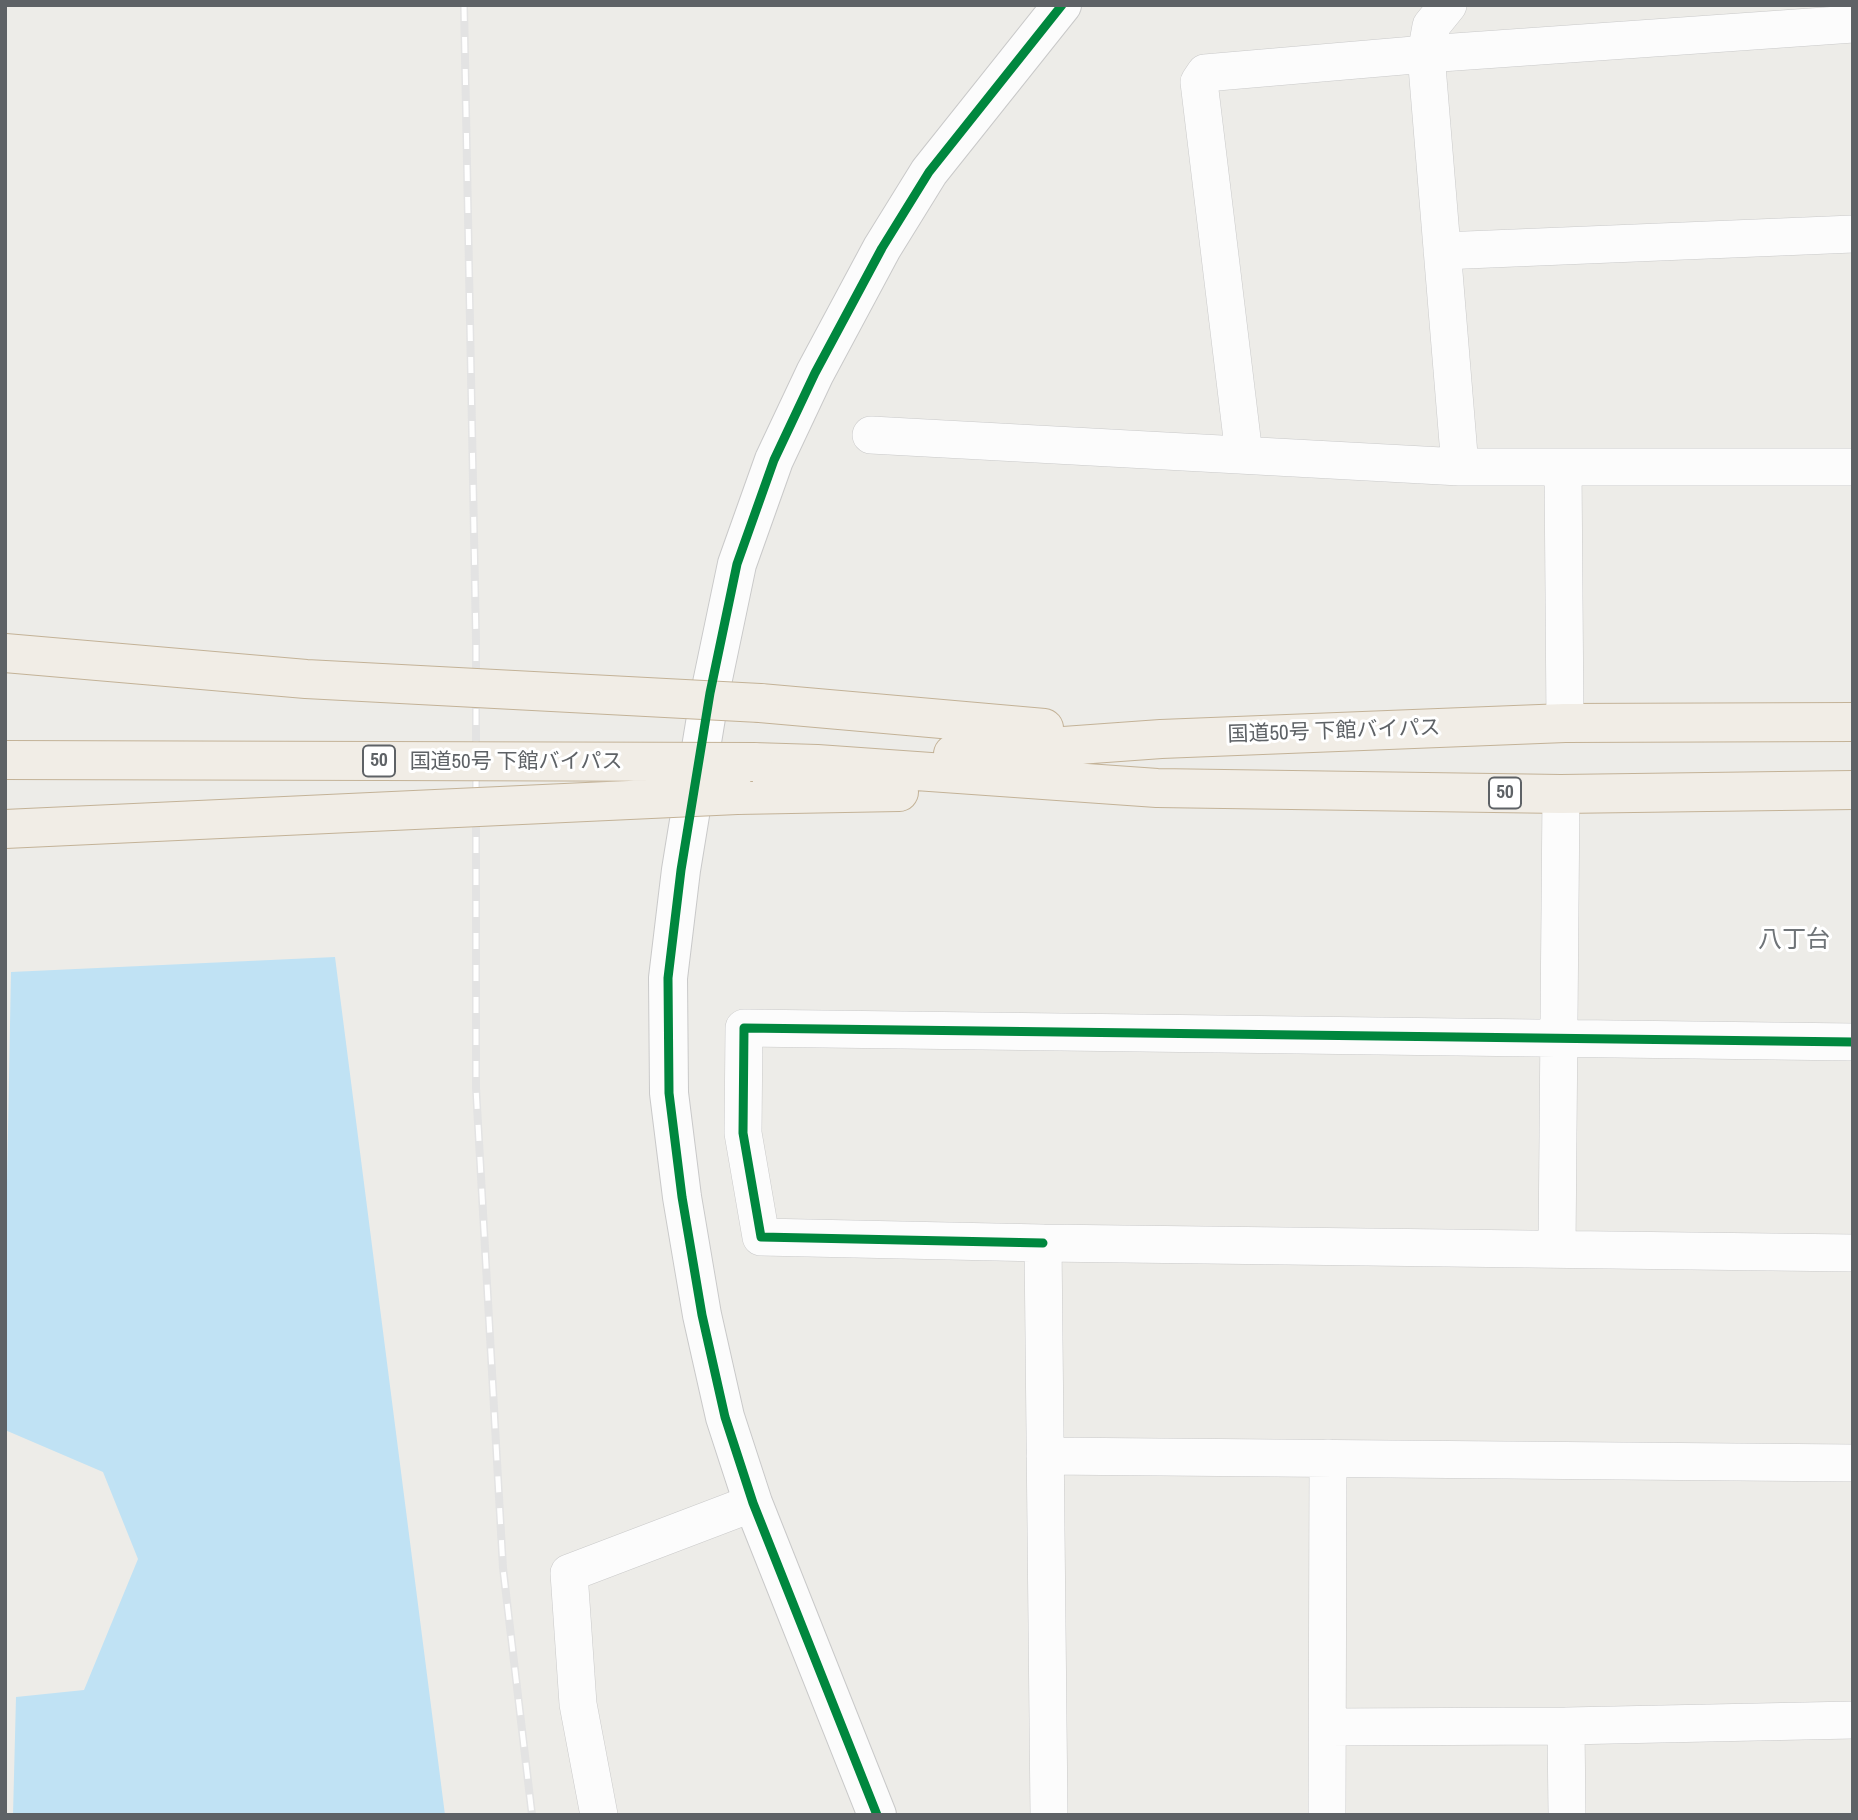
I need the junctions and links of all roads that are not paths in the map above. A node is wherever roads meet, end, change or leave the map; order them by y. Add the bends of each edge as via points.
1 (1062, 5) edge
2 (1447, 5) edge
3 (1853, 24) edge
4 (1426, 54) junction
5 (1853, 234) edge
6 (1442, 251) junction
7 (871, 435) dead end
8 (1244, 455) junction
9 (1460, 467) junction
10 (1563, 467) junction
11 (1853, 467) edge
12 (5, 653) edge
13 (1853, 722) edge
14 (1565, 723) junction
15 (1161, 739) junction
16 (5, 760) edge
17 (817, 764) junction
18 (745, 779) junction
19 (1157, 788) junction
20 (1853, 790) edge
21 (1561, 794) junction
22 (5, 829) edge
23 (1558, 1038) junction
24 (1853, 1042) edge
25 (1043, 1243) junction
26 (1558, 1249) junction
27 (1853, 1253) edge
28 (1045, 1456) junction
29 (1328, 1458) junction
30 (1853, 1463) edge
31 (753, 1503) junction
32 (1853, 1720) edge
33 (1566, 1726) junction
34 (1328, 1727) junction
35 (599, 1815) edge
36 (877, 1815) edge
37 (1049, 1815) edge
38 (1326, 1815) edge
39 (1567, 1815) edge

1 - 31 street via 929,172 815,373 774,460 737,564 712,680 668,978 669,1093 702,1315 725,1417
2 - 4 street via 1431,26
3 - 4 street
4 - 6 street
4 - 8 street via 1205,73 1199,82
5 - 6 street
6 - 9 street
7 - 8 street
8 - 9 street
9 - 10 street
10 - 11 street
10 - 14 street
12 - 15 highway, bridge via 306,679 760,703
13 - 14 highway, 国道50号 下館バイパス / 50
14 - 15 highway, 国道50号 下館バイパス / 50
15 - 17 highway, 国道50号 下館バイパス / 50
16 - 18 highway, 国道50号 下館バイパス / 50, bridge
17 - 18 highway, 国道50号 下館バイパス / 50
17 - 19 highway, 国道50号 下館バイパス / 50
18 - 19 highway
18 - 22 highway, bridge
19 - 21 highway, 国道50号 下館バイパス / 50
20 - 21 highway, 国道50号 下館バイパス / 50
21 - 23 street
23 - 24 street
23 - 25 street via 744,1028 743,1133 761,1237
23 - 26 street
25 - 26 street
25 - 28 street
26 - 27 street
28 - 29 street
28 - 37 street
29 - 30 street
29 - 34 street
31 - 35 street via 569,1573 578,1704
31 - 36 street
32 - 33 street
33 - 34 street
33 - 39 street
34 - 38 street

